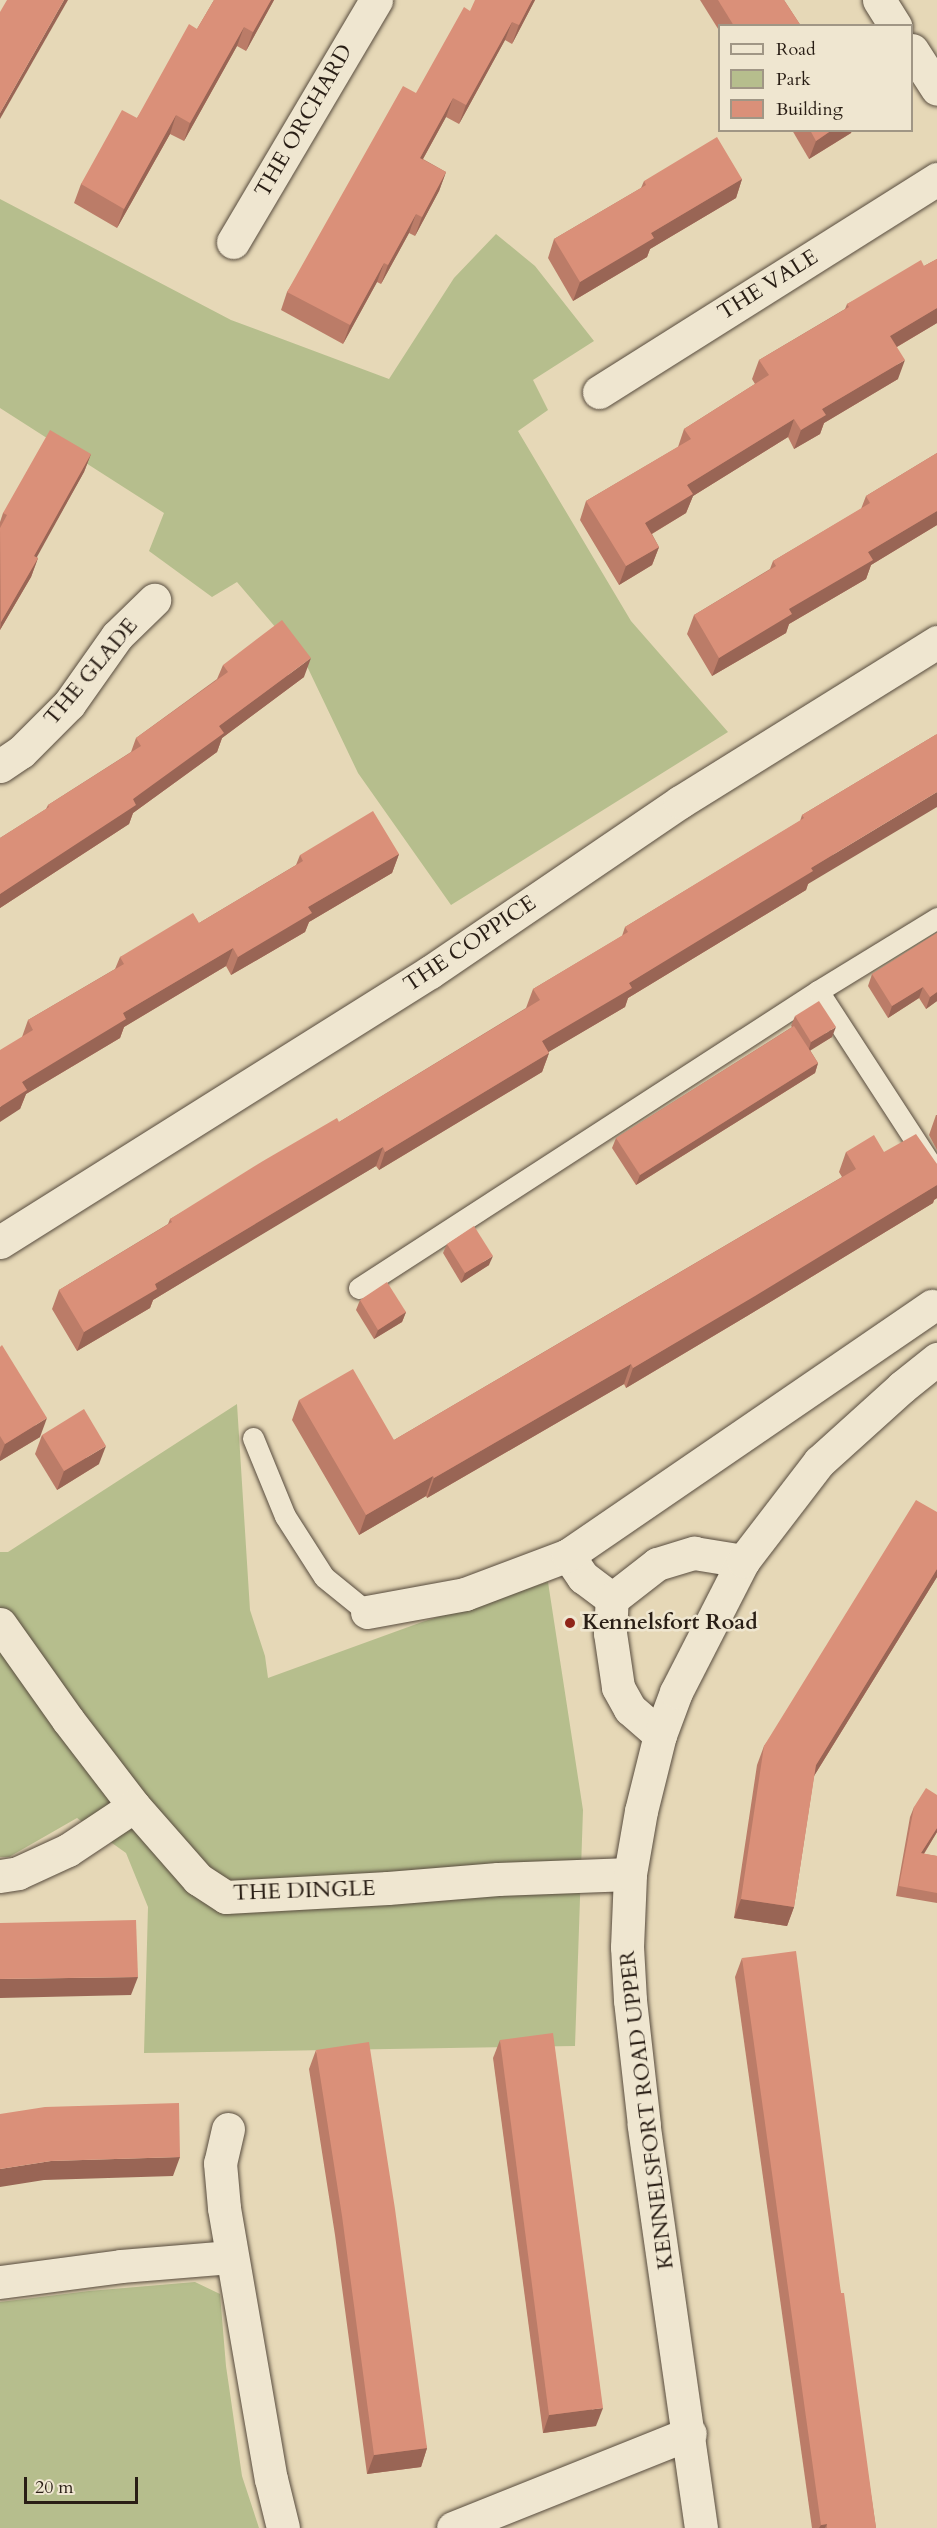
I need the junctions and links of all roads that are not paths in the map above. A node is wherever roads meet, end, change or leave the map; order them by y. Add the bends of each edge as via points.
1 (376, 0) edge
2 (879, 0) edge
3 (894, 24) edge
4 (913, 52) edge
5 (937, 89) edge
6 (937, 179) edge
7 (233, 242) dead end
8 (599, 392) dead end
9 (154, 600) dead end
10 (937, 642) edge
11 (0, 766) edge
12 (937, 918) edge
13 (818, 991) junction
14 (937, 1174) edge
15 (0, 1242) edge
16 (360, 1288) dead end
17 (932, 1306) dead end
18 (937, 1359) edge
19 (253, 1438) dead end
20 (568, 1555) junction
21 (743, 1561) junction
22 (612, 1599) junction
23 (367, 1612) joint
24 (0, 1624) edge
25 (660, 1735) junction
26 (134, 1806) junction
27 (630, 1874) junction
28 (0, 1876) edge
29 (228, 2129) dead end
30 (231, 2257) junction
31 (0, 2282) edge
32 (690, 2433) junction
33 (283, 2528) edge
34 (453, 2528) edge
35 (702, 2528) edge

1 - 7 street, THE ORCHARD
2 - 3 street
4 - 5 street
6 - 8 street, THE VALE
9 - 11 street, THE GLADE via 117,636 69,704 21,752
10 - 15 street, THE COPPICE via 680,802 430,972
12 - 13 lane
13 - 14 lane
13 - 16 lane
17 - 20 street
18 - 21 street, KENNELSFORT ROAD UPPER via 819,1462
19 - 23 lane via 285,1516 324,1577
20 - 22 street via 583,1577
20 - 23 street via 465,1594
21 - 22 street via 694,1553 657,1564
21 - 25 street, KENNELSFORT ROAD UPPER via 676,1692
22 - 25 street via 610,1633 618,1687 630,1709
24 - 26 street, THE DINGLE
25 - 27 street, KENNELSFORT ROAD UPPER
26 - 27 street, THE DINGLE via 198,1879 226,1897
26 - 28 street via 68,1850 18,1873
27 - 32 street, KENNELSFORT ROAD UPPER via 630,2001 644,2125
29 - 30 street via 220,2163
30 - 31 street
30 - 33 street
32 - 34 street
32 - 35 street, KENNELSFORT ROAD UPPER

